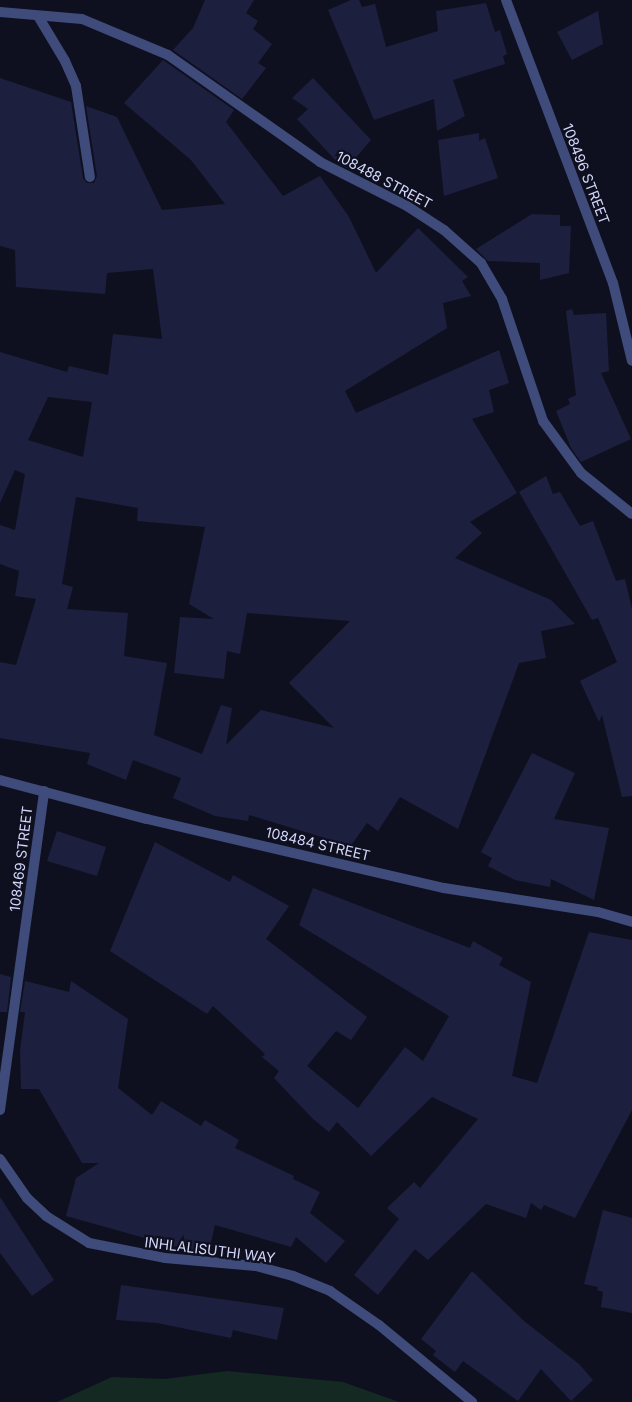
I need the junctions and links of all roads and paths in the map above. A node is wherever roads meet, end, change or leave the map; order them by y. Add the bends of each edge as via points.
1 (506, 0) edge
2 (0, 12) edge
3 (38, 16) junction
4 (90, 177) dead end
5 (632, 361) edge
6 (632, 514) edge
7 (0, 780) edge
8 (44, 791) junction
9 (632, 922) edge
10 (0, 1110) edge
11 (0, 1159) edge
12 (472, 1402) edge

1 - 5 street, 108496 STREET via 613,283
2 - 3 street, 108488 STREET
3 - 4 street via 66,61 76,86
3 - 6 street, 108488 STREET via 82,19 168,55 320,162 407,206 444,230 482,263 502,299 543,421 582,473
7 - 8 street, 108484 STREET
8 - 9 street, 108484 STREET via 147,819 444,888 598,912
8 - 10 street, 108469 STREET
11 - 12 street, INHLALISUTHI WAY via 27,1198 46,1216 89,1243 165,1258 256,1266 330,1291 379,1324

